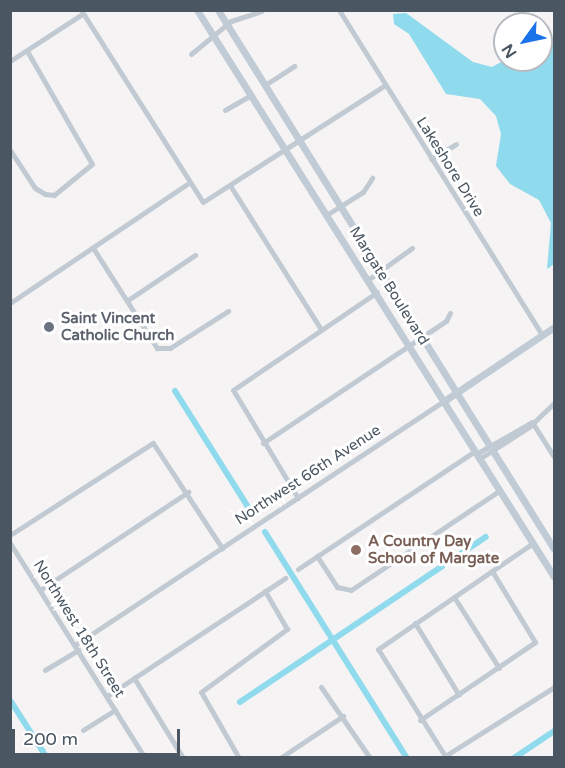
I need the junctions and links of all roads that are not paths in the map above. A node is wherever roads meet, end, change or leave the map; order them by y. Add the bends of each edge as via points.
1 (198, 10) edge
2 (218, 10) edge
3 (339, 10) edge
4 (261, 11) edge
5 (81, 12) edge
6 (227, 25) junction
7 (214, 37) junction
8 (27, 51) junction
9 (191, 54) dead end
10 (10, 61) edge
11 (294, 66) dead end
12 (265, 85) junction
13 (385, 85) junction
14 (251, 94) junction
15 (225, 110) dead end
16 (301, 141) junction
17 (456, 144) dead end
18 (10, 150) edge
19 (286, 152) junction
20 (431, 159) junction
21 (372, 178) dead end
22 (188, 184) junction
23 (231, 188) junction
24 (342, 205) junction
25 (328, 214) junction
26 (93, 248) junction
27 (412, 248) dead end
28 (195, 255) dead end
29 (382, 270) junction
30 (369, 279) junction
31 (377, 292) junction
32 (128, 300) junction
33 (10, 303) edge
34 (228, 311) dead end
35 (450, 313) dead end
36 (555, 327) edge
37 (320, 328) junction
38 (422, 336) junction
39 (542, 336) junction
40 (409, 345) junction
41 (457, 392) junction
42 (444, 401) junction
43 (555, 403) edge
44 (532, 422) junction
45 (263, 443) junction
46 (492, 447) junction
47 (477, 454) junction
48 (555, 457) edge
49 (499, 491) junction
50 (188, 492) junction
51 (298, 498) junction
52 (10, 535) edge
53 (10, 543) edge
54 (533, 543) junction
55 (222, 548) junction
56 (555, 549) edge
57 (317, 556) junction
58 (298, 569) dead end
59 (492, 571) junction
60 (555, 577) edge
61 (285, 578) dead end
62 (40, 590) junction
63 (265, 591) junction
64 (454, 597) junction
65 (415, 623) junction
66 (77, 647) junction
67 (499, 668) junction
68 (45, 670) dead end
69 (134, 678) junction
70 (321, 687) dead end
71 (555, 687) edge
72 (459, 694) junction
73 (107, 696) junction
74 (115, 710) junction
75 (344, 716) junction
76 (420, 720) junction
77 (83, 730) dead end
78 (445, 756) edge
79 (368, 757) edge
80 (145, 758) edge
81 (183, 758) edge
82 (239, 758) edge
83 (280, 758) edge

1 - 7 street, Margate Boulevard
2 - 6 street, Margate Boulevard
3 - 13 street, Lakeshore Drive
4 - 6 street via 246,12
5 - 8 street
5 - 22 street
6 - 7 street
6 - 12 street, Margate Boulevard
7 - 9 street
7 - 14 street, Margate Boulevard
8 - 10 street
8 - 18 street via 92,164 54,195 45,194 35,188
11 - 12 street
12 - 16 street, Margate Boulevard
13 - 16 street
13 - 20 street, Lakeshore Drive
14 - 15 street
14 - 19 street, Margate Boulevard
16 - 19 street
16 - 24 street, Margate Boulevard
17 - 20 street
19 - 23 street
19 - 25 street, Margate Boulevard
20 - 39 street, Lakeshore Drive
21 - 24 street
22 - 23 street via 203,202
22 - 26 street
23 - 37 street
24 - 25 street
24 - 29 street, Margate Boulevard
25 - 30 street, Margate Boulevard
26 - 32 street
26 - 33 street
27 - 29 street
28 - 32 street
29 - 30 street
29 - 38 street, Margate Boulevard
30 - 31 street, Margate Boulevard
31 - 37 street
31 - 40 street, Margate Boulevard
32 - 34 street via 164,351
35 - 38 street
36 - 39 street, Northwest 66th Avenue
37 - 45 street via 233,390
38 - 40 street
38 - 41 street, Margate Boulevard
39 - 41 street, Northwest 66th Avenue
40 - 42 street, Margate Boulevard
40 - 45 street
41 - 42 street, Northwest 66th Avenue
41 - 46 street, Margate Boulevard
42 - 47 street, Margate Boulevard
42 - 51 street, Northwest 66th Avenue
43 - 44 street
44 - 46 street
44 - 48 street
45 - 51 street
46 - 47 street
46 - 56 street, Margate Boulevard
47 - 49 street, Margate Boulevard
47 - 57 street
49 - 54 street, Margate Boulevard
49 - 57 street via 343,592
50 - 52 street via 153,443
50 - 55 street
50 - 62 street
51 - 55 street, Northwest 66th Avenue
53 - 62 street, Northwest 18th Street
54 - 59 street
54 - 60 street, Margate Boulevard
55 - 66 street, Northwest 66th Avenue
57 - 58 street
59 - 64 street
59 - 67 street via 535,642
61 - 63 street
62 - 66 street, Northwest 18th Street
63 - 69 street
63 - 82 street via 288,629 201,692
64 - 65 street
64 - 67 street
65 - 72 street
65 - 76 street via 378,649
66 - 68 street, Northwest 66th Avenue
66 - 73 street, Northwest 18th Street
67 - 72 street
69 - 73 street
69 - 81 street
70 - 75 street
71 - 78 street
72 - 76 street
73 - 74 street, Northwest 18th Street
74 - 77 street
74 - 80 street, Northwest 18th Street
75 - 79 street
75 - 83 street
76 - 78 street

